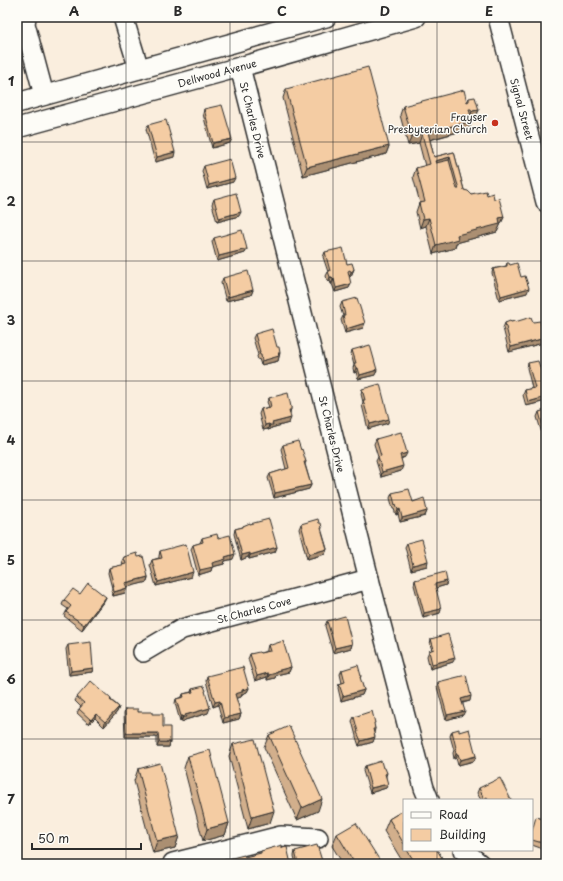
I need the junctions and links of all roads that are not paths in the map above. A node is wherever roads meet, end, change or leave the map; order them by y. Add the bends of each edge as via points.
1 (26, 17) edge
2 (123, 17) edge
3 (326, 17) edge
4 (416, 17) edge
5 (498, 17) edge
6 (240, 67) junction
7 (139, 69) junction
8 (44, 96) junction
9 (17, 103) edge
10 (17, 128) edge
11 (540, 152) edge
12 (546, 202) edge
13 (369, 579) junction
14 (143, 652) dead end
15 (429, 799) edge
16 (318, 838) dead end
17 (464, 851) edge
18 (193, 861) edge
19 (173, 863) edge
20 (480, 864) edge

1 - 8 street via 25,24
2 - 7 street
3 - 7 street
4 - 6 street, Dellwood Avenue
5 - 11 street, Signal Street
6 - 10 street, Dellwood Avenue
6 - 13 street, St Charles Drive
7 - 8 street
8 - 9 street
11 - 12 street, Signal Street
13 - 14 street, St Charles Cove via 182,629
13 - 15 street, St Charles Drive
16 - 18 street via 281,836
17 - 20 street
18 - 19 street

